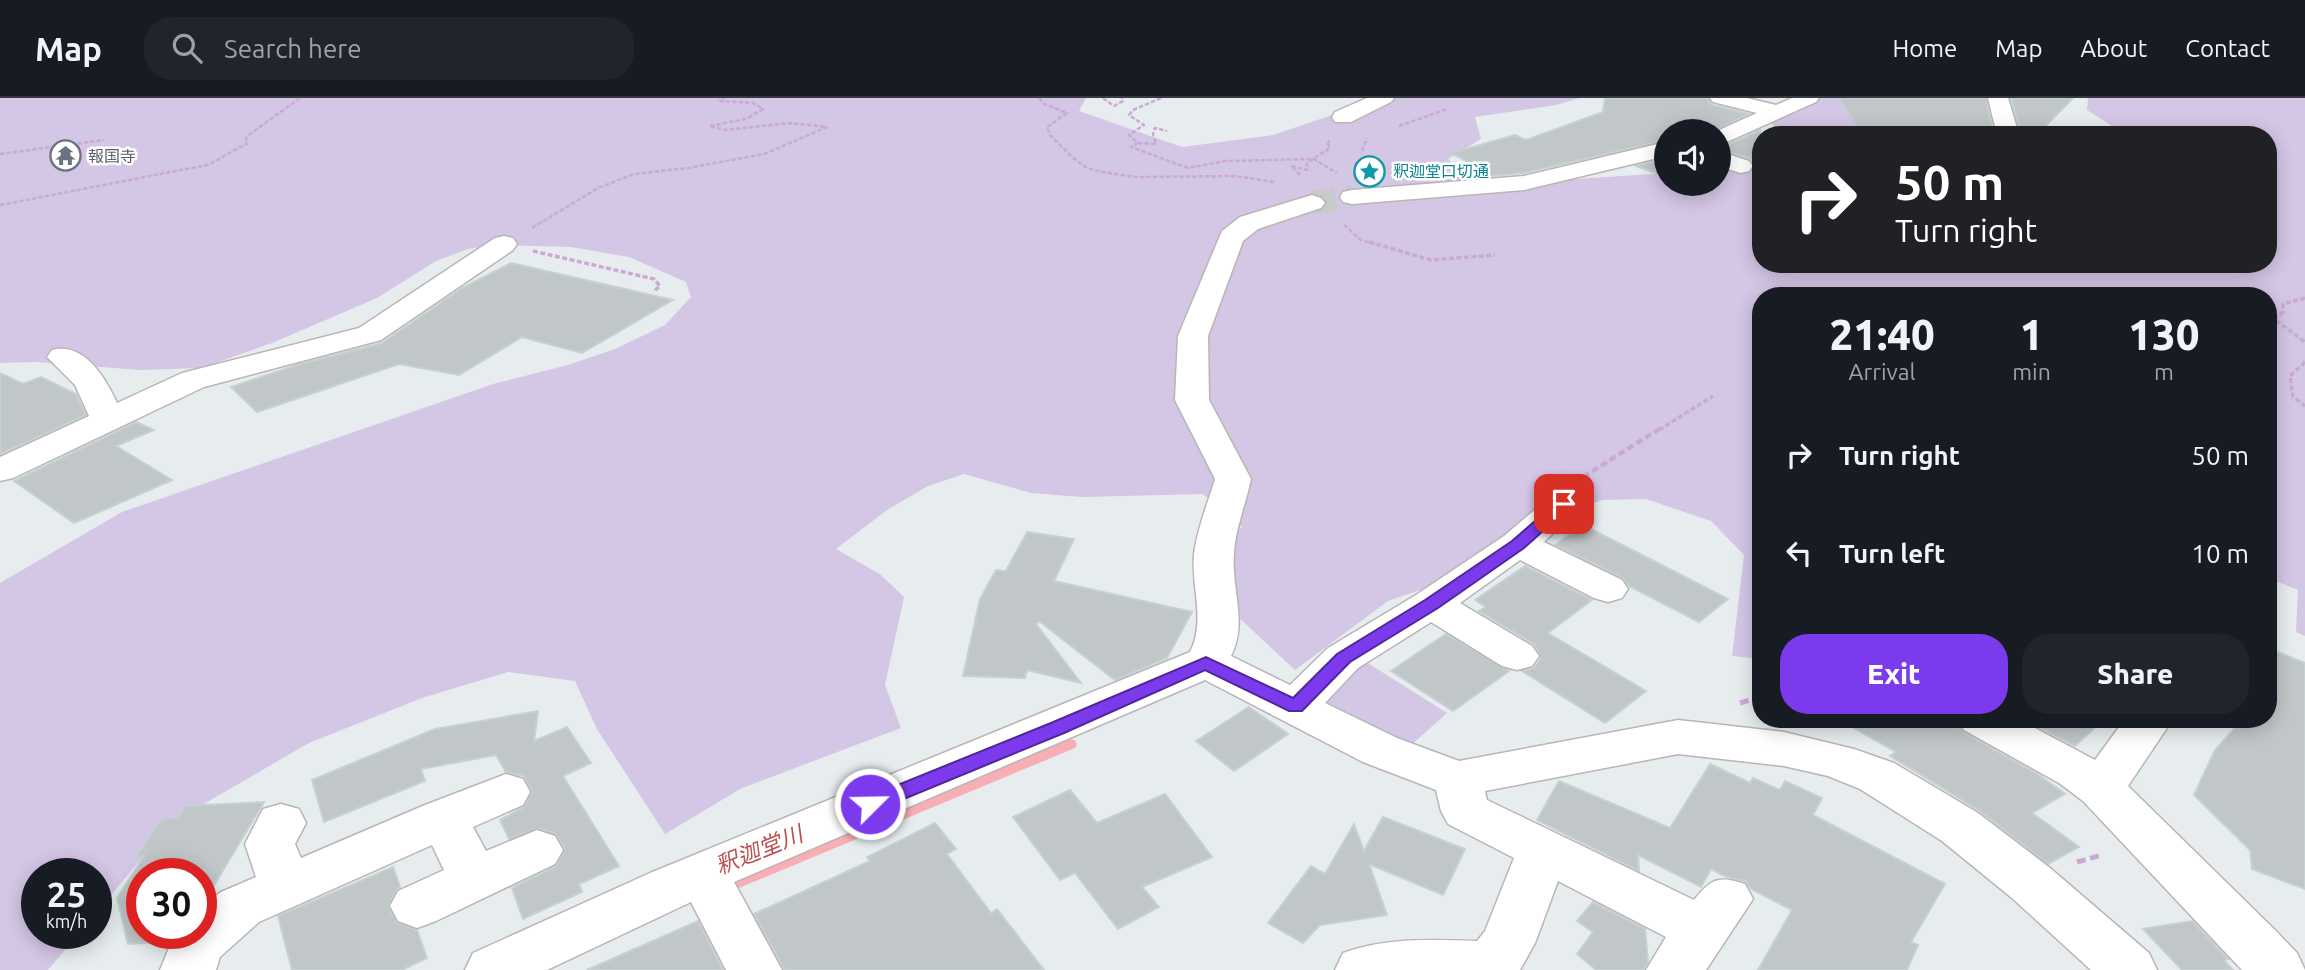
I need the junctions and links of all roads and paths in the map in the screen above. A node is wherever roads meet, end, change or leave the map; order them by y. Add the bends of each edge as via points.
1 (300, 98) edge
2 (725, 98) edge
3 (1039, 98) edge
4 (1103, 98) edge
5 (1122, 98) edge
6 (1384, 98) edge
7 (1720, 98) edge
8 (1809, 98) edge
9 (1998, 98) edge
10 (1775, 111) junction
11 (1343, 117) dead end
12 (2006, 126) edge
13 (1167, 131) dead end
14 (1731, 135) edge
15 (104, 140) dead end
16 (1138, 143) dead end
17 (1654, 152) edge
18 (0, 154) edge
19 (1731, 163) edge
20 (1741, 166) dead end
21 (1283, 183) dead end
22 (1352, 197) tunnel mouth
23 (1312, 203) tunnel mouth
24 (0, 205) edge
25 (504, 244) junction
26 (653, 292) dead end
27 (2305, 298) edge
28 (2277, 317) edge
29 (2277, 321) edge
30 (2305, 342) edge
31 (63, 357) dead end
32 (2305, 362) edge
33 (1713, 396) dead end
34 (2305, 405) edge
35 (107, 420) junction
36 (0, 470) edge
37 (1564, 504) joint
38 (1518, 544) junction
39 (1608, 589) dead end
40 (1432, 604) junction
41 (1517, 656) dead end
42 (1206, 663) junction
43 (1295, 707) junction
44 (1997, 728) edge
45 (2143, 728) edge
46 (1457, 779) junction
47 (2100, 788) junction
48 (506, 792) dead end
49 (443, 818) junction
50 (281, 823) dead end
51 (2150, 841) junction
52 (537, 850) dead end
53 (1543, 850) junction
54 (704, 875) junction
55 (475, 878) junction
56 (2031, 883) junction
57 (286, 887) junction
58 (417, 906) dead end
59 (1701, 933) edge
60 (517, 965) edge
61 (188, 970) edge
62 (754, 970) edge
63 (1363, 970) edge
64 (2129, 970) edge
65 (2277, 970) edge

1 - 24 path via 250,134 247,144 207,165
2 - 25 path via 720,101 752,103 763,109 746,119 709,126 721,132 750,125 827,127 764,154 634,174 598,188
3 - 21 path via 1067,113 1047,127 1087,168 1136,177 1212,175
4 - 5 path via 1114,106
6 - 11 street
7 - 10 street
8 - 10 street
9 - 12 street
10 - 14 street
13 - 16 path via 1155,128 1156,144
15 - 18 path
17 - 22 street via 1524,183
19 - 20 street
23 - 42 street via 1249,223 1231,237 1193,336 1192,400 1233,479 1214,554 1219,616 1217,641
25 - 26 path via 638,273 660,286
25 - 35 street via 370,334 193,380
27 - 28 path via 2283,304
29 - 30 path
31 - 35 street via 93,384
32 - 34 path via 2290,376 2293,397
33 - 37 path via 1562,492
35 - 36 street
37 - 38 street
38 - 39 street
38 - 40 street
40 - 41 street
40 - 43 street via 1343,658
42 - 43 street
42 - 54 street
43 - 46 street via 1380,750
44 - 47 street
45 - 47 street
46 - 53 street via 1466,811
46 - 56 street via 1678,737 1784,749 1877,776 1960,827
47 - 51 street
48 - 49 street
49 - 55 street
49 - 57 street
50 - 57 street via 270,844
51 - 56 path via 2077,862
51 - 65 street via 2227,914
52 - 55 street
53 - 59 street
53 - 63 street via 1508,943 1496,959 1482,965 1404,963
54 - 60 street
54 - 62 street
55 - 58 street
56 - 64 street
57 - 61 street via 240,907 197,945

